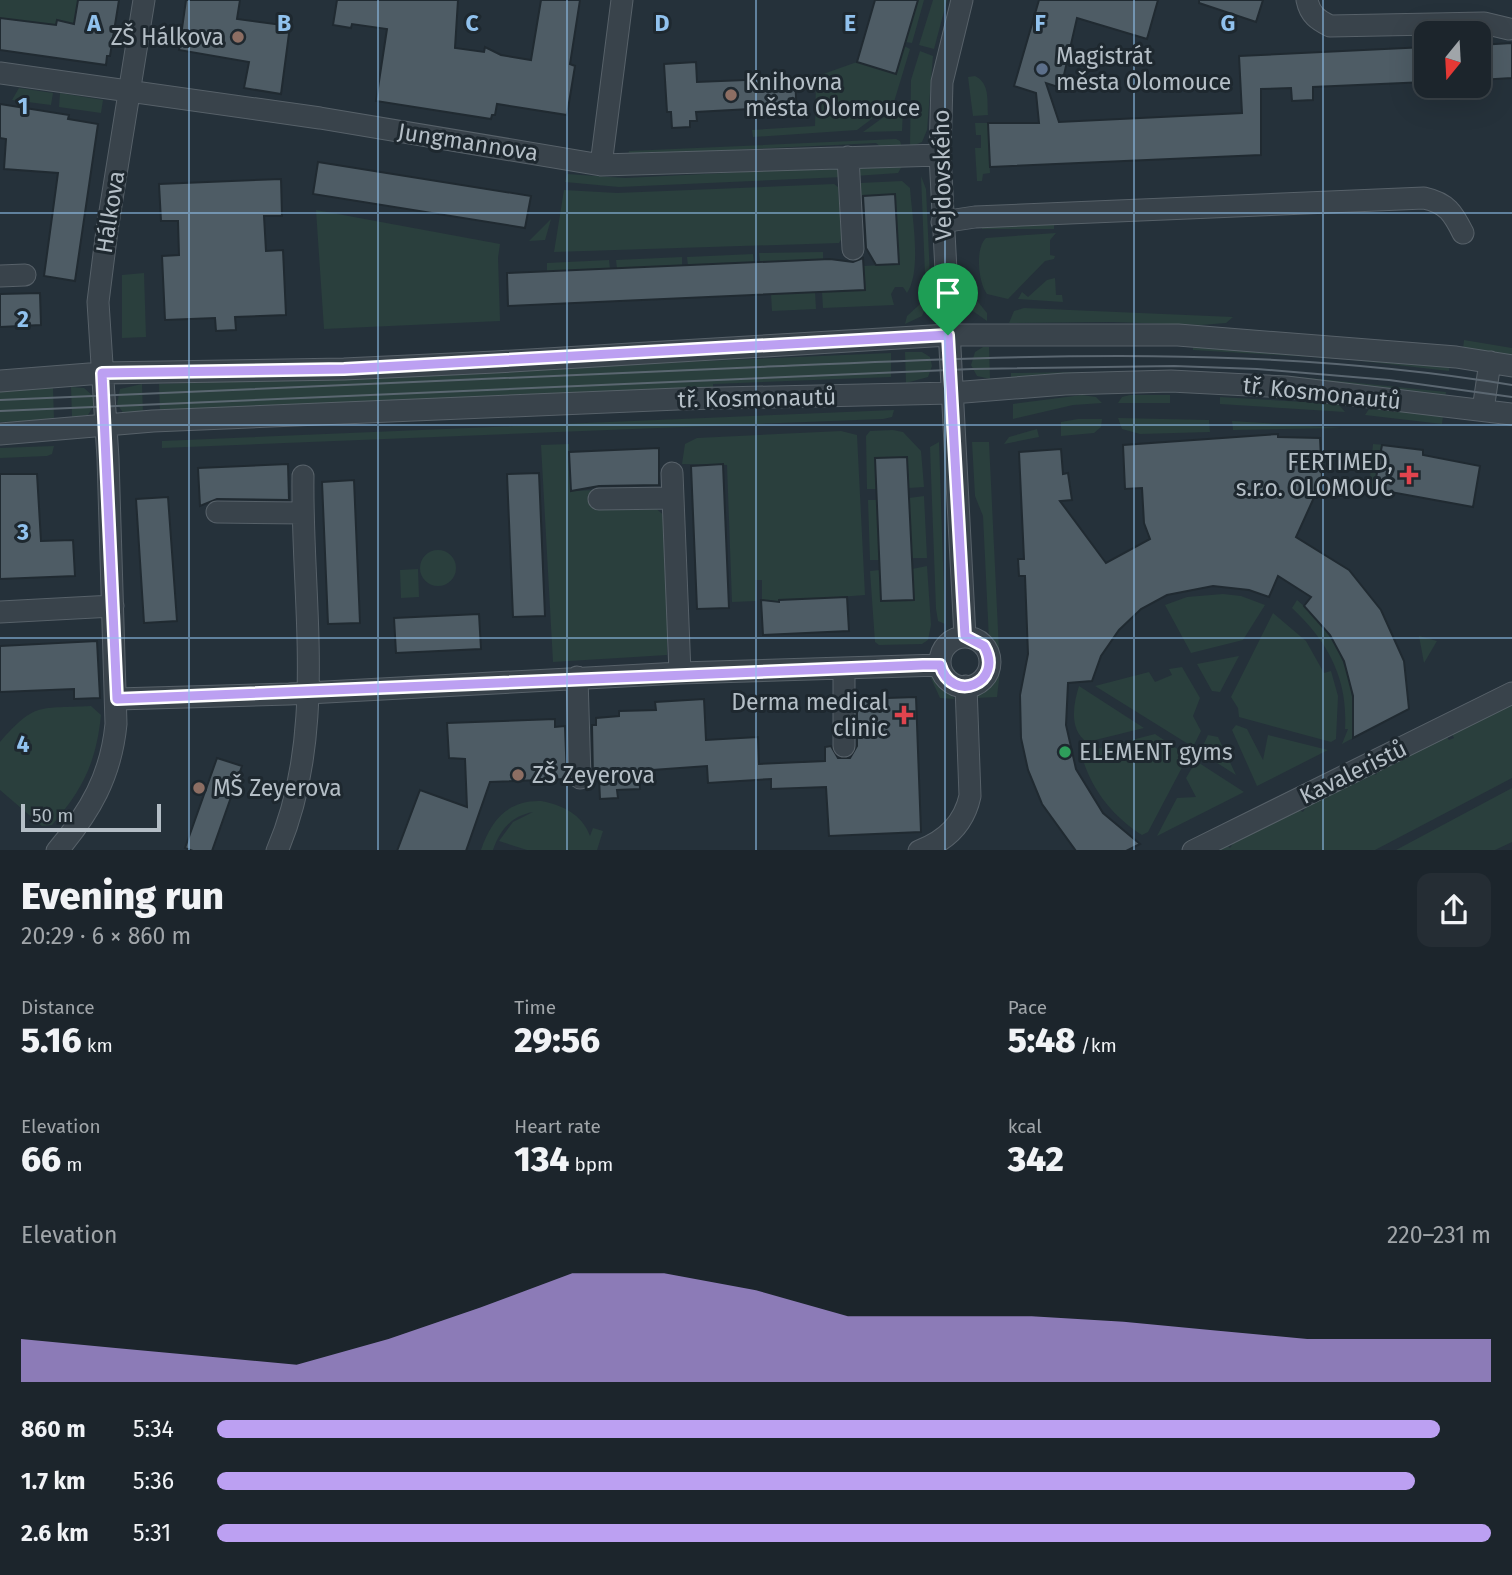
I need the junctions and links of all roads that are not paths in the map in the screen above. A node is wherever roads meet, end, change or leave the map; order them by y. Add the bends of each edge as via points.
1 (144, 0) edge
2 (622, 0) edge
3 (962, 0) edge
4 (1307, 0) edge
5 (1509, 29) dead end
6 (0, 74) edge
7 (129, 91) junction
8 (940, 155) junction
9 (848, 158) junction
10 (601, 164) junction
11 (942, 222) junction
12 (1463, 233) dead end
13 (853, 248) dead end
14 (25, 275) dead end
15 (0, 276) edge
16 (948, 335) junction
17 (1490, 362) junction
18 (1512, 366) edge
19 (102, 373) junction
20 (0, 382) edge
21 (952, 393) junction
22 (1483, 410) junction
23 (1512, 414) edge
24 (105, 426) junction
25 (0, 434) edge
26 (672, 472) dead end
27 (303, 476) dead end
28 (673, 498) junction
29 (599, 499) dead end
30 (217, 512) dead end
31 (302, 513) junction
32 (113, 606) junction
33 (0, 612) edge
34 (965, 636) junction
35 (940, 665) junction
36 (844, 668) junction
37 (680, 673) junction
38 (577, 677) junction
39 (966, 686) junction
40 (306, 693) junction
41 (1512, 693) edge
42 (117, 699) junction
43 (844, 746) dead end
44 (580, 778) dead end
45 (69, 846) edge
46 (276, 850) edge
47 (919, 850) edge
48 (1193, 850) edge

1 - 7 street, Hálkova
2 - 10 street
3 - 8 street, Vejdovského via 942,82
4 - 5 street via 1317,20 1330,26 1484,23
6 - 7 street, Jungmannova
7 - 10 street, Jungmannova
7 - 19 street, Hálkova via 99,282
8 - 9 street, Jungmannova
8 - 11 street, Vejdovského
9 - 10 street, Jungmannova
9 - 13 street
11 - 12 street via 1424,198 1440,201
11 - 16 street, Vejdovského
14 - 15 street
16 - 17 street, tř. Kosmonautů via 1178,334
16 - 19 street, tř. Kosmonautů via 344,369
16 - 21 street, Vejdovského
17 - 18 street, tř. Kosmonautů
17 - 22 street
19 - 20 street, tř. Kosmonautů
19 - 24 street, Hálkova
21 - 22 street, tř. Kosmonautů via 1171,381 1249,384
21 - 24 street, tř. Kosmonautů via 678,399
21 - 34 street, Vejdovského
22 - 23 street, tř. Kosmonautů
24 - 25 street, tř. Kosmonautů
24 - 32 street, Hálkova
26 - 28 street
27 - 31 street
28 - 29 street
28 - 37 street
30 - 31 street
31 - 40 street via 309,663
32 - 33 street
32 - 42 street, Hálkova
34 - 35 street via 948,643
34 - 39 street via 984,646 990,661 984,677
35 - 36 street
35 - 39 street via 947,679
36 - 37 street
36 - 43 street
37 - 38 street
38 - 40 street
38 - 44 street
39 - 47 street via 970,796 966,814 947,836
40 - 42 street
40 - 46 street via 299,782
41 - 48 street, Kavaleristů
42 - 45 street, Hálkova via 107,772

